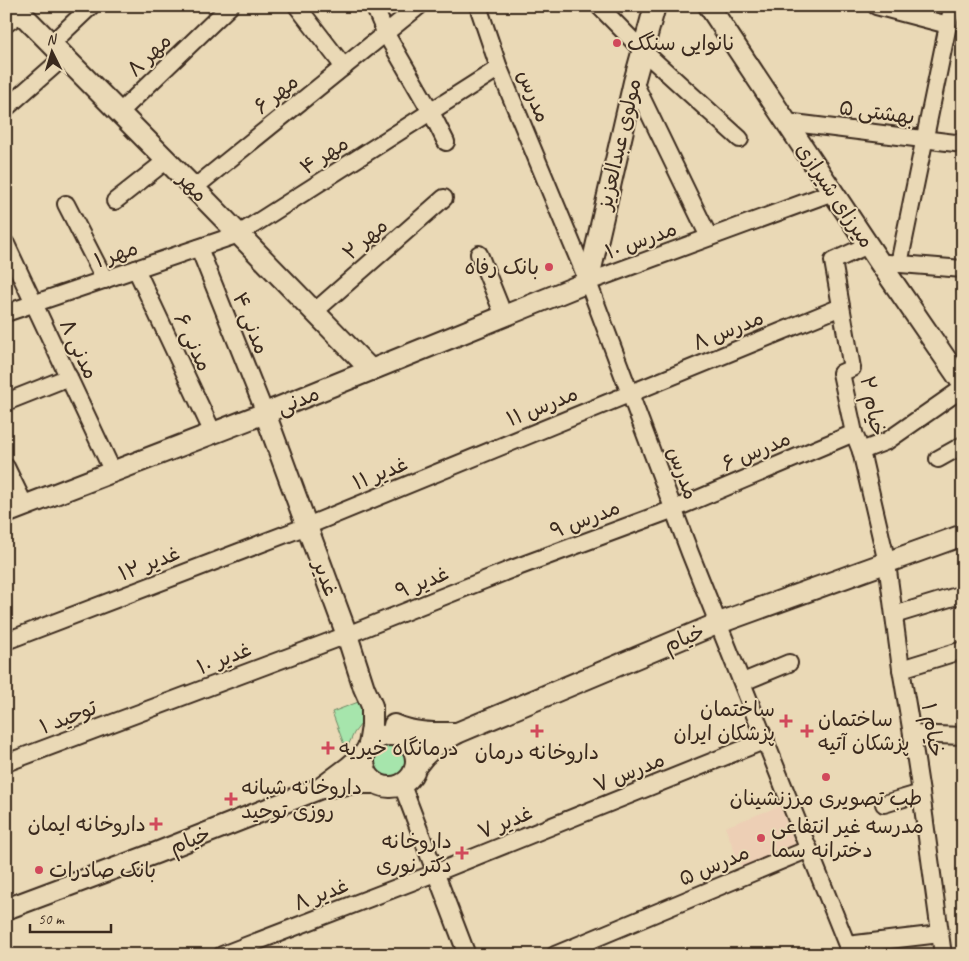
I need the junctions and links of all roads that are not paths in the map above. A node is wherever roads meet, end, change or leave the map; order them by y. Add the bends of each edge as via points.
1 (91, 6) edge
2 (230, 6) edge
3 (297, 6) edge
4 (374, 6) edge
5 (420, 6) edge
6 (478, 6) edge
7 (599, 6) edge
8 (655, 6) edge
9 (709, 6) edge
10 (876, 6) edge
11 (953, 6) edge
12 (14, 15) edge
13 (948, 25) junction
14 (386, 34) junction
15 (57, 50) junction
16 (642, 50) junction
17 (344, 67) junction
18 (500, 68) junction
19 (634, 82) junction
20 (6, 108) edge
21 (431, 112) junction
22 (119, 113) junction
23 (786, 122) junction
24 (740, 139) dead end
25 (924, 140) junction
26 (446, 142) dead end
27 (963, 144) edge
28 (167, 160) junction
29 (194, 188) junction
30 (833, 192) junction
31 (444, 198) dead end
32 (115, 201) dead end
33 (66, 204) dead end
34 (239, 234) junction
35 (709, 238) junction
36 (6, 244) edge
37 (868, 245) junction
38 (198, 248) junction
39 (479, 254) dead end
40 (889, 263) junction
41 (136, 269) junction
42 (963, 269) edge
43 (105, 280) junction
44 (588, 282) junction
45 (35, 304) junction
46 (841, 307) junction
47 (314, 312) junction
48 (6, 313) edge
49 (504, 316) junction
50 (371, 370) junction
51 (69, 377) junction
52 (963, 384) edge
53 (963, 388) edge
54 (631, 393) junction
55 (6, 402) edge
56 (265, 413) junction
57 (213, 433) junction
58 (854, 433) junction
59 (963, 445) edge
60 (861, 451) junction
61 (469, 459) joint
62 (938, 459) dead end
63 (6, 467) edge
64 (113, 472) junction
65 (674, 509) junction
66 (16, 510) edge
67 (307, 526) junction
68 (963, 535) edge
69 (887, 563) junction
70 (512, 569) joint
71 (963, 594) edge
72 (894, 615) junction
73 (719, 623) junction
74 (348, 635) junction
75 (6, 641) edge
76 (963, 650) edge
77 (789, 663) dead end
78 (901, 669) junction
79 (742, 682) junction
80 (372, 706) junction
81 (116, 722) joint
82 (457, 733) junction
83 (912, 734) junction
84 (963, 736) edge
85 (766, 740) junction
86 (367, 749) junction
87 (6, 763) edge
88 (417, 765) junction
89 (376, 783) junction
90 (402, 785) junction
91 (321, 788) junction
92 (921, 793) junction
93 (884, 804) dead end
94 (591, 810) joint
95 (809, 848) junction
96 (436, 873) junction
97 (6, 909) edge
98 (940, 934) junction
99 (849, 950) edge
100 (222, 955) edge
101 (467, 955) edge
102 (555, 955) edge
103 (943, 955) edge

1 - 15 street
2 - 22 street, مهر ۸
3 - 17 street
4 - 14 street
5 - 14 street, مهر ۶
6 - 18 street, مدرس
7 - 16 street
8 - 16 main road, مولوی عبدالعزیز
9 - 23 main road, میرزای شیرازی
10 - 13 street
11 - 13 street
12 - 15 main road, مهر
13 - 25 street
14 - 17 street, مهر ۶
14 - 21 street
15 - 20 street
15 - 22 main road, مهر
16 - 19 main road, مولوی عبدالعزیز
16 - 24 street
17 - 29 street, مهر ۶
18 - 21 street, مهر ۴
18 - 44 street, مدرس
19 - 35 street
19 - 44 main road, مولوی عبدالعزیز
21 - 26 street
21 - 34 street, مهر ۴
22 - 28 main road, مهر
23 - 25 street, بهشتی ۵
23 - 30 main road, میرزای شیرازی
25 - 27 street, بهشتی ۵
25 - 40 street
28 - 29 main road, مهر
28 - 32 street
29 - 34 main road, مهر
30 - 35 street, مدرس ۱۰
30 - 37 main road, میرزای شیرازی
31 - 47 street, مهر ۲
33 - 43 street
34 - 38 street, مهر ۱
34 - 47 main road, مهر
35 - 44 street, مدرس ۱۰
36 - 45 street, مدنی ۸
37 - 40 main road, میرزای شیرازی
37 - 46 street, خیام ۲ via 833,261
38 - 41 street, مهر ۱
38 - 56 street, مدنی ۴
39 - 49 street
40 - 42 street
40 - 52 main road, میرزای شیرازی
41 - 43 street, مهر ۱
41 - 57 street, مدنی ۶
43 - 45 street, مهر ۱
44 - 49 main road, مدنی
44 - 54 street, مدرس
45 - 48 street, مهر ۱
45 - 51 street, مدنی ۸
46 - 54 street, مدرس ۸
46 - 58 street, خیام ۲ via 852,368 841,373
47 - 50 main road, مهر
49 - 50 main road, مدنی
50 - 56 main road, مدنی
51 - 55 street
51 - 64 street, مدنی ۸
53 - 60 street via 887,441
54 - 61 street, مدرس ۱۱
54 - 65 street, مدرس
56 - 57 main road, مدنی
56 - 67 main road, غدیر
57 - 64 main road, مدنی
58 - 60 street, خیام ۲
58 - 65 street, مدرس ۶
59 - 62 street
60 - 69 street, خیام ۲
61 - 67 street, غدیر ۱۱
63 - 66 street
64 - 66 main road, مدنی
65 - 70 street, مدرس ۹
65 - 73 street, مدرس
67 - 74 main road, غدیر
67 - 75 street, غدیر ۱۲
68 - 69 main road, خیام
69 - 72 street, خیام ۱
69 - 73 main road, خیام
70 - 74 street, غدیر ۹
71 - 72 street
72 - 78 street, خیام ۱
73 - 79 street, مدرس
73 - 82 main road, خیام
74 - 80 main road, غدیر
74 - 81 street, غدیر ۱۰
76 - 78 street
77 - 79 street
78 - 83 street, خیام ۱
79 - 85 street, مدرس
80 - 82 main road via 386,721 398,727 425,733
80 - 86 main road, غدیر
81 - 87 street, توحید ۱
82 - 88 main road, خیام via 424,754
83 - 84 street
83 - 92 street, خیام ۱
85 - 94 street, مدرس ۷
85 - 95 street, مدرس
86 - 88 main road via 383,735 401,736 414,748
86 - 89 main road via 365,770
86 - 91 main road, خیام
88 - 90 main road via 409,780
89 - 90 main road via 384,787
89 - 91 main road
90 - 96 street
91 - 97 main road, خیام
92 - 93 street
92 - 98 street, خیام ۱
94 - 96 street, غدیر ۷
95 - 99 street, مدرس
95 - 102 street, مدرس ۵
96 - 100 street, غدیر ۸
96 - 101 street
98 - 99 street
98 - 103 street, خیام ۱

